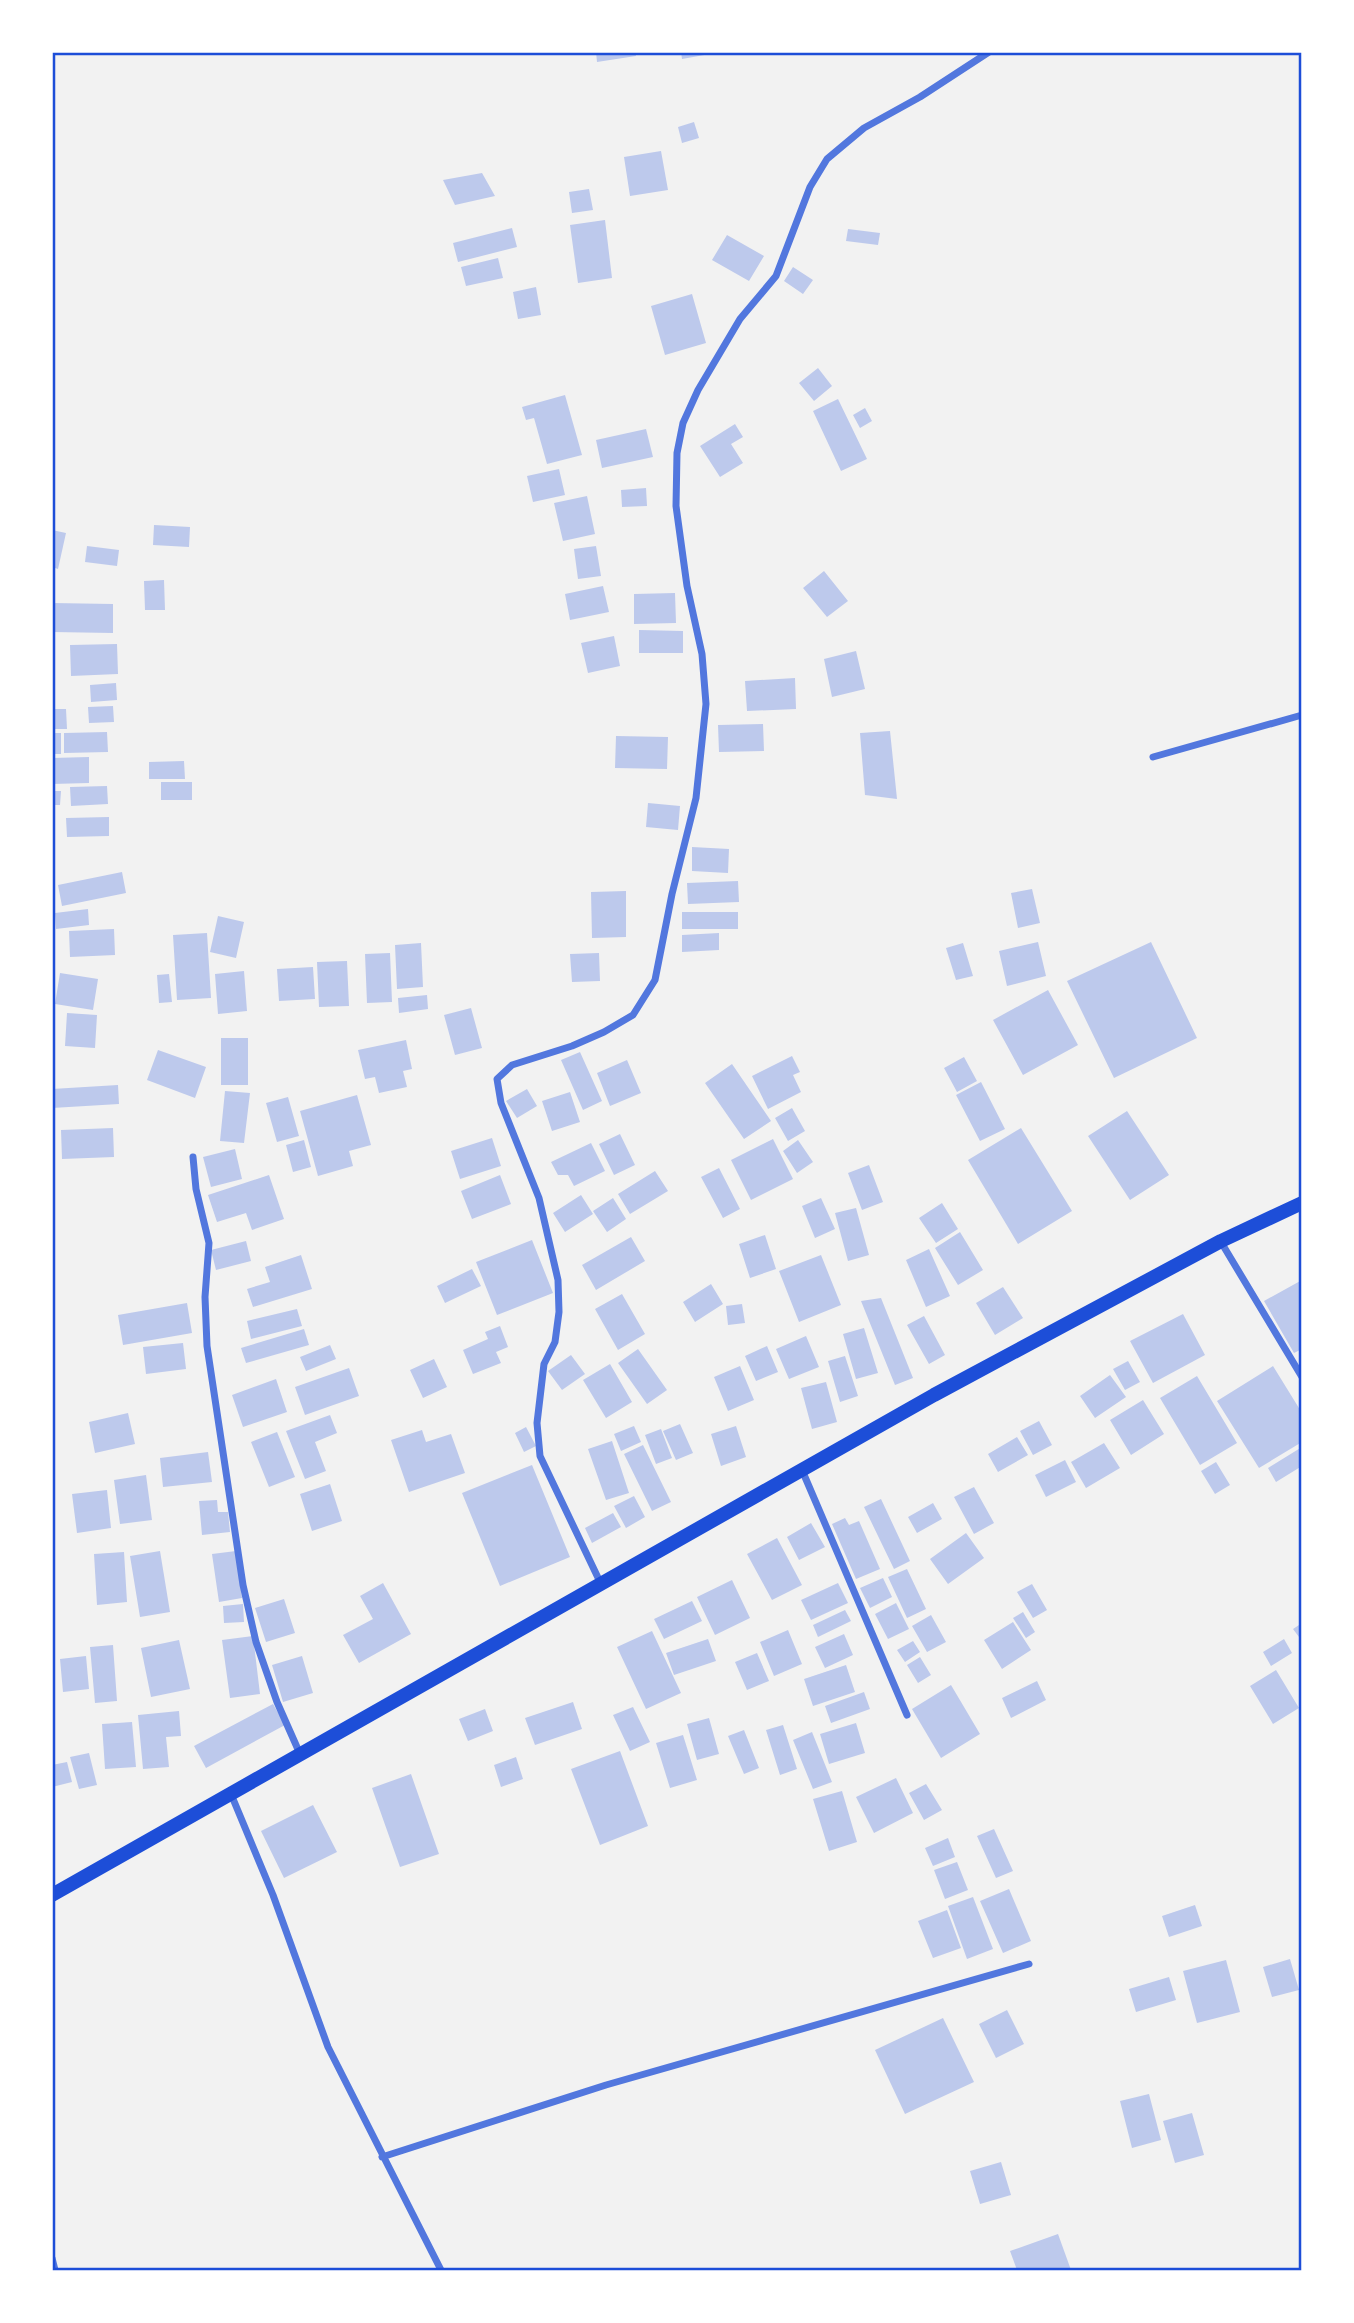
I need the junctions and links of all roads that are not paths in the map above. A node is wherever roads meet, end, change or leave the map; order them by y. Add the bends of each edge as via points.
1 (989, 52) edge
2 (1301, 715) edge
3 (1153, 757) dead end
4 (193, 1157) dead end
5 (1301, 1203) edge
6 (1221, 1241) junction
7 (1301, 1377) edge
8 (802, 1470) junction
9 (601, 1584) junction
10 (907, 1715) dead end
11 (300, 1754) junction
12 (231, 1794) junction
13 (52, 1895) edge
14 (1029, 1964) dead end
15 (382, 2157) junction
16 (52, 2258) edge
17 (55, 2270) edge
18 (441, 2270) edge

1 - 9 street via 864,128 827,159 810,187 776,276 740,319 698,390 683,423 677,453 676,506 702,654 706,704 696,798 655,980 633,1015 572,1046 512,1065 497,1079 501,1103 539,1198 558,1280 555,1342 544,1364 537,1423 540,1457
2 - 3 street
4 - 11 street via 209,1243 207,1346 243,1585 256,1642
5 - 6 main road
6 - 7 street
6 - 8 main road
8 - 9 main road
8 - 10 street
9 - 11 main road
11 - 12 main road
12 - 13 main road
12 - 15 street via 328,2047
14 - 15 street via 606,2085
15 - 18 street
16 - 17 street

